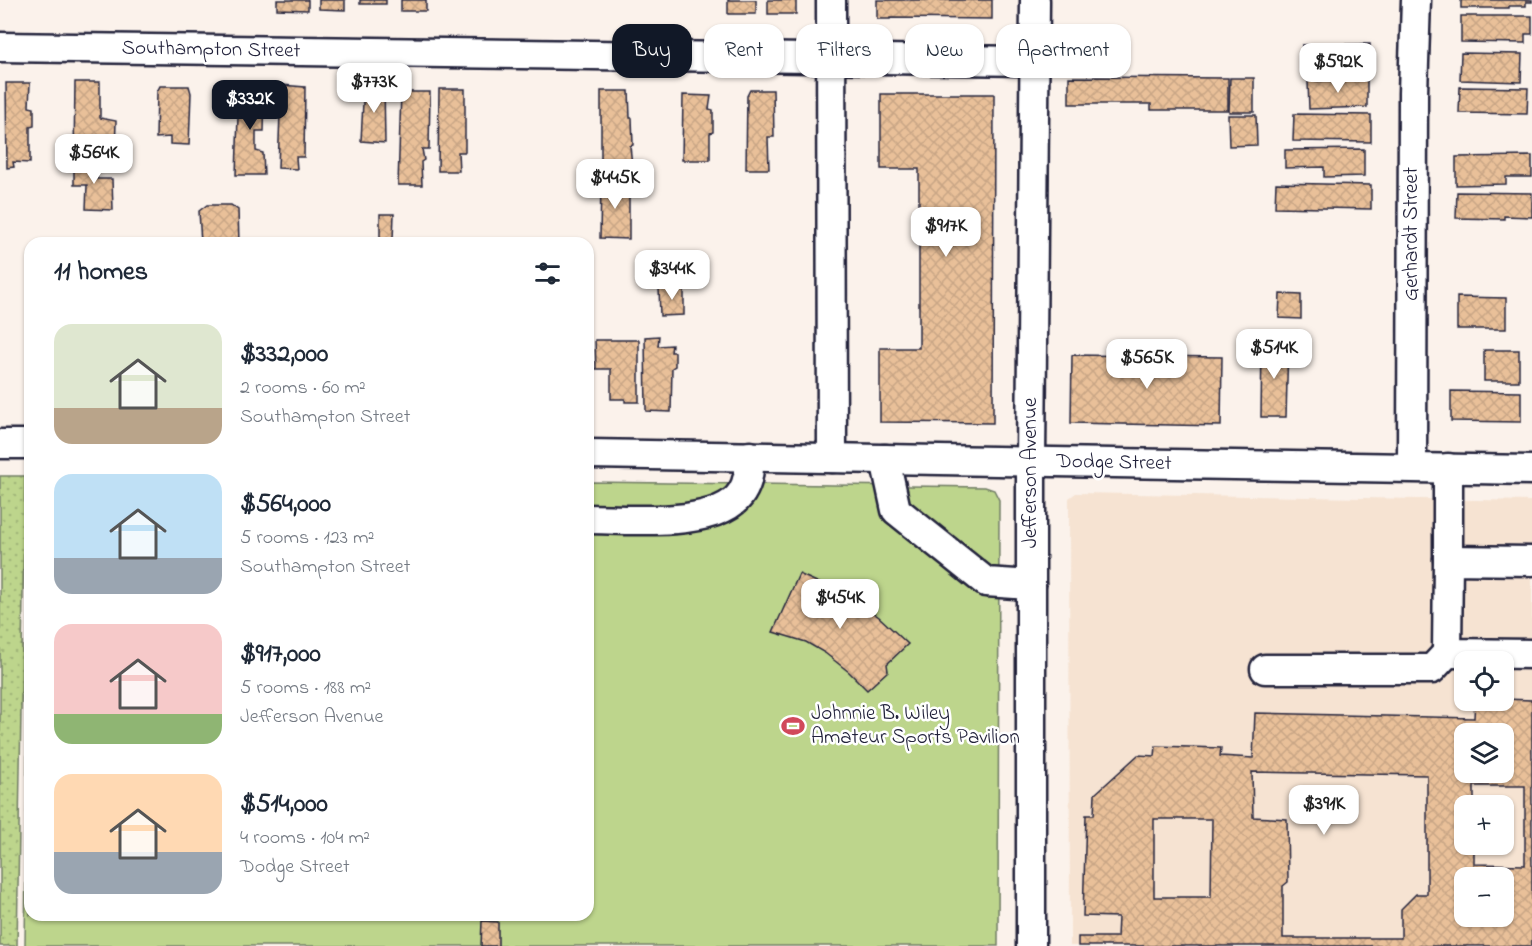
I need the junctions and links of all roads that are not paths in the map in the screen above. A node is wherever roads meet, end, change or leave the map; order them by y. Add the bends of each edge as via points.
1 (831, 0) edge
2 (1035, 0) edge
3 (1416, 0) edge
4 (831, 24) edge
5 (1035, 24) edge
6 (0, 46) edge
7 (796, 58) edge
8 (893, 60) edge
9 (996, 61) edge
10 (831, 78) edge
11 (1034, 78) edge
12 (0, 444) edge
13 (24, 444) edge
14 (594, 454) edge
15 (750, 456) junction
16 (831, 458) junction
17 (885, 459) junction
18 (1031, 461) junction
19 (1412, 467) junction
20 (1448, 468) junction
21 (1532, 470) edge
22 (594, 519) edge
23 (1448, 560) junction
24 (1532, 561) edge
25 (1031, 585) junction
26 (1447, 653) junction
27 (1532, 654) edge
28 (1265, 669) dead end
29 (1031, 946) edge

1 - 4 street
2 - 5 street, Jefferson Avenue
3 - 19 street, Gerhardt Street
6 - 7 street, Southampton Street
8 - 9 street, Southampton Street
10 - 16 street
11 - 18 street, Jefferson Avenue
12 - 13 street
14 - 15 street, Dodge Street
15 - 16 street, Dodge Street
15 - 22 street via 748,480 741,494 713,511 678,520
16 - 17 street, Dodge Street
17 - 18 street, Dodge Street
17 - 25 street via 896,510 986,582
18 - 19 street, Dodge Street
18 - 25 street, Jefferson Avenue
19 - 20 street, Dodge Street
20 - 21 street, Dodge Street
20 - 23 street
23 - 24 street
23 - 26 street
25 - 29 street, Jefferson Avenue
26 - 27 street
26 - 28 street via 1432,669

